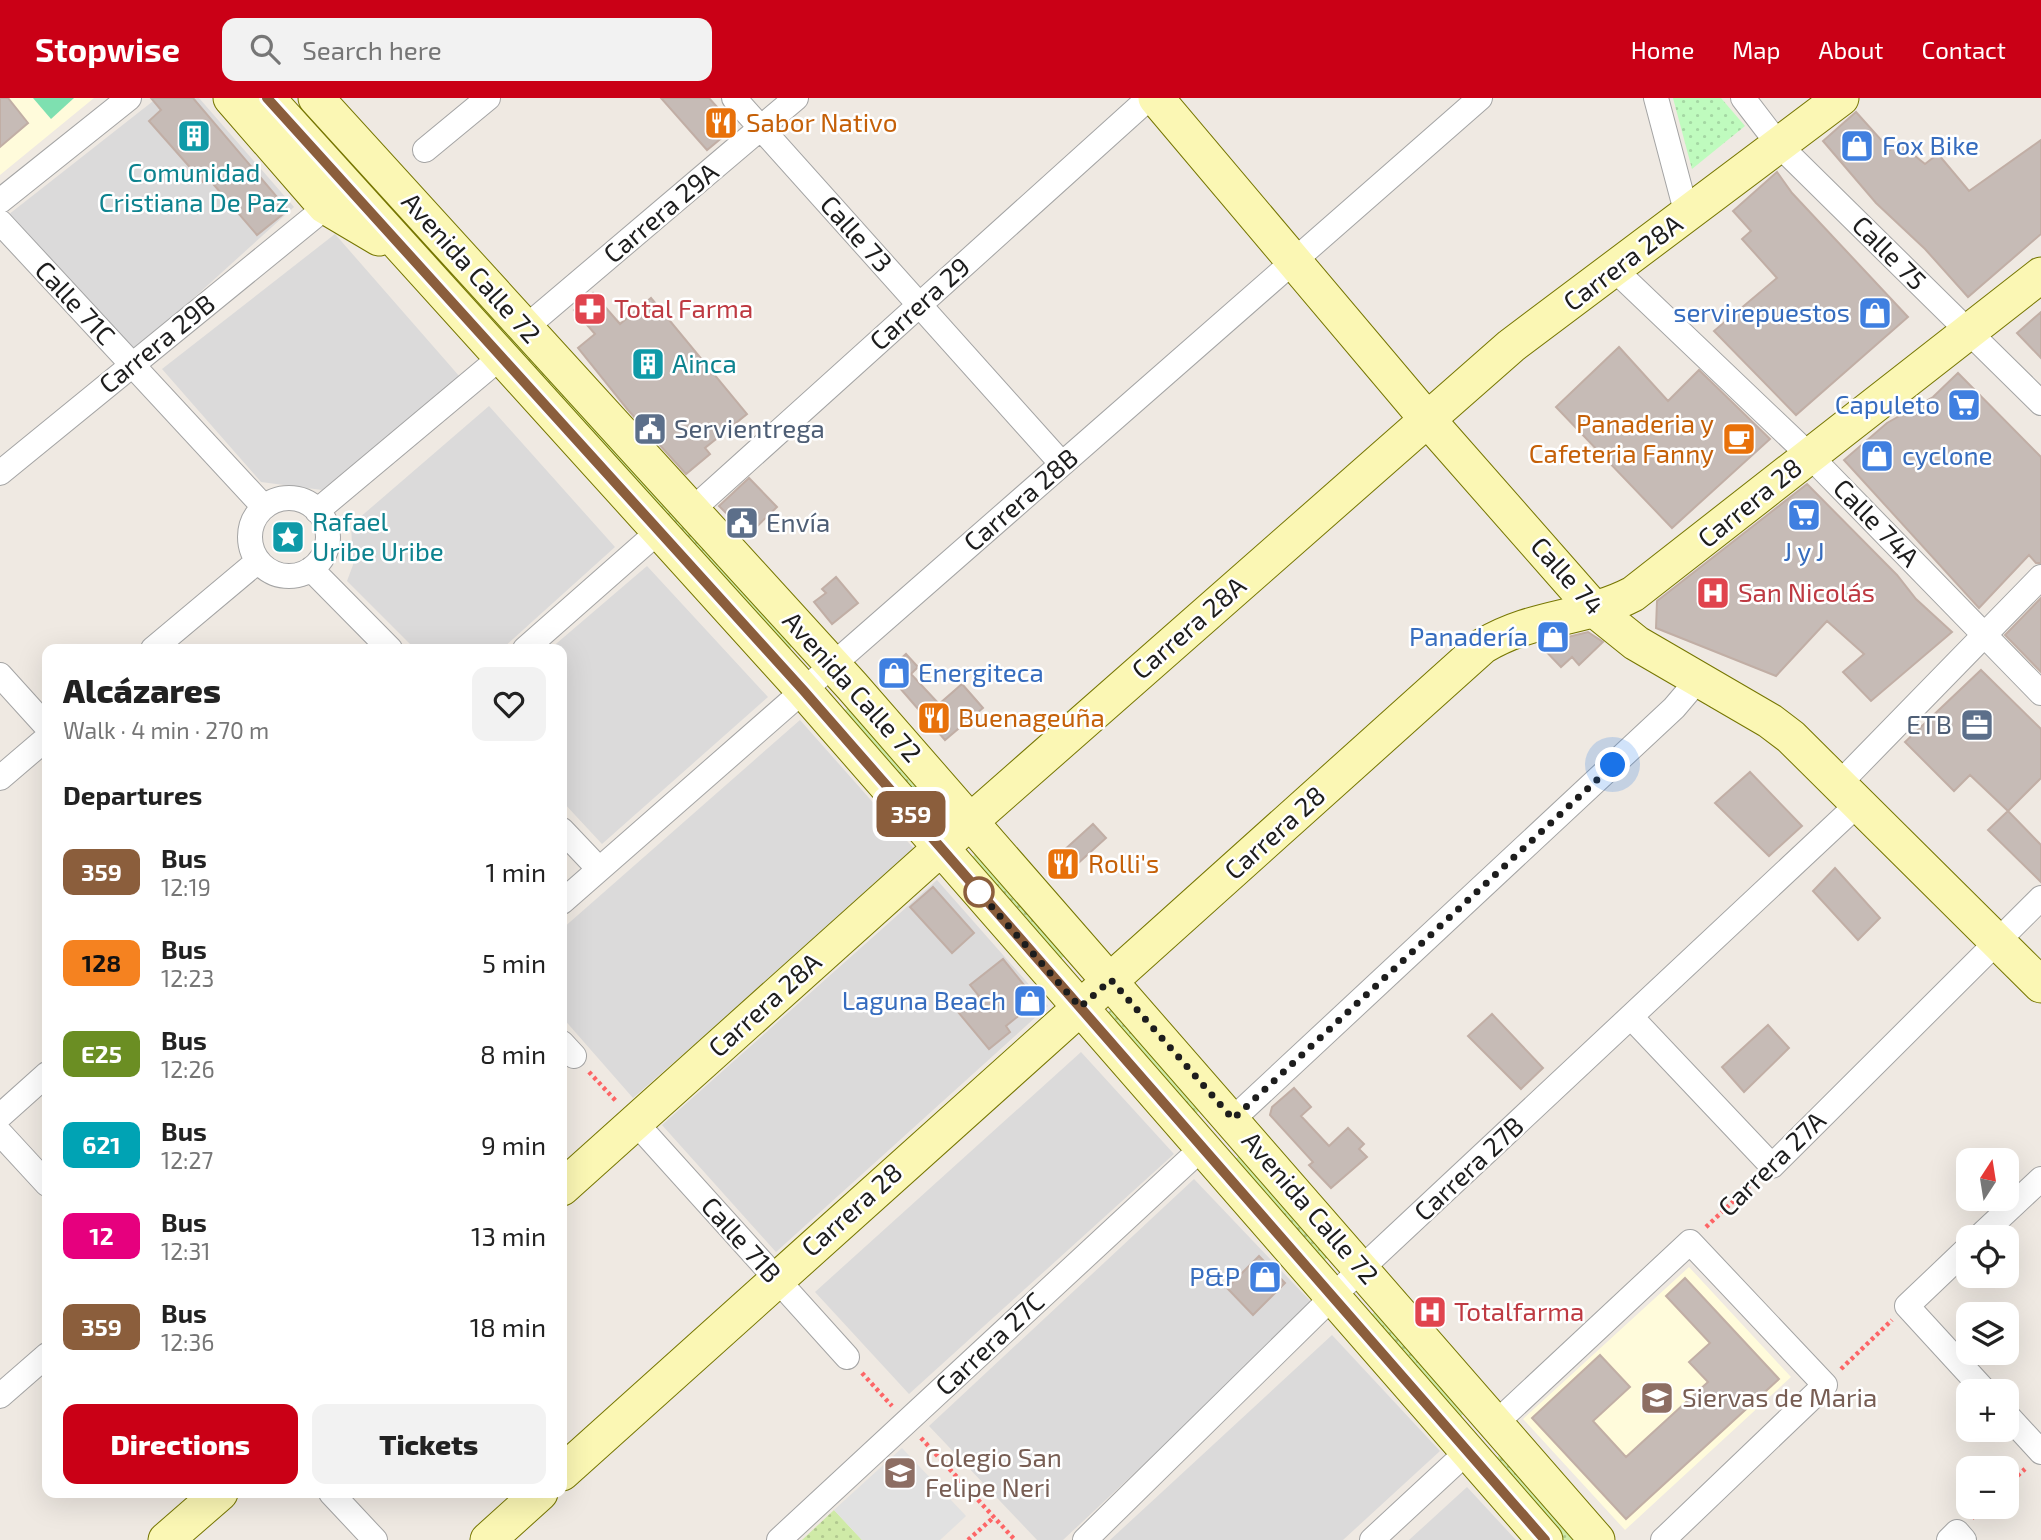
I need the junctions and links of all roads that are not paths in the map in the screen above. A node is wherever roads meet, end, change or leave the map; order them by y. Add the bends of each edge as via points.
1 (129, 98) edge
2 (231, 98) edge
3 (316, 98) edge
4 (348, 98) edge
5 (488, 98) edge
6 (734, 98) edge
7 (796, 98) edge
8 (1149, 98) edge
9 (1156, 98) edge
10 (1480, 98) edge
11 (1656, 98) edge
12 (1743, 98) edge
13 (1841, 98) edge
14 (275, 107) edge
15 (761, 128) junction
16 (1779, 145) junction
17 (425, 150) dead end
18 (0, 201) edge
19 (412, 204) junction
20 (1687, 215) junction
21 (315, 216) dead end
22 (0, 222) edge
23 (407, 253) junction
24 (1293, 261) junction
25 (1615, 270) junction
26 (2041, 275) edge
27 (919, 305) junction
28 (526, 328) junction
29 (1969, 332) junction
30 (501, 357) junction
31 (133, 365) junction
32 (2041, 403) edge
33 (1427, 419) junction
34 (1809, 455) junction
35 (1062, 464) junction
36 (0, 473) edge
37 (264, 507) junction
38 (692, 510) junction
39 (317, 511) junction
40 (659, 531) junction
41 (258, 561) junction
42 (311, 569) junction
43 (2041, 577) edge
44 (1595, 610) junction
45 (1984, 635) junction
46 (158, 644) edge
47 (385, 644) edge
48 (530, 644) edge
49 (833, 665) junction
50 (0, 675) edge
51 (1697, 681) junction
52 (804, 691) junction
53 (2041, 693) edge
54 (42, 721) edge
55 (42, 742) edge
56 (0, 778) edge
57 (1848, 794) junction
58 (970, 821) junction
59 (567, 835) edge
60 (940, 848) junction
61 (599, 869) junction
62 (567, 898) edge
63 (2041, 898) edge
64 (1997, 942) junction
65 (1111, 980) junction
66 (2041, 985) edge
67 (1080, 1007) junction
68 (1631, 1017) junction
69 (42, 1078) edge
70 (0, 1116) edge
71 (1233, 1119) junction
72 (635, 1122) junction
73 (0, 1133) edge
74 (1202, 1148) junction
75 (42, 1179) edge
76 (2041, 1179) edge
77 (567, 1183) edge
78 (1992, 1225) edge
79 (1956, 1259) edge
80 (1362, 1268) junction
81 (776, 1278) junction
82 (1333, 1298) junction
83 (847, 1357) road end
84 (42, 1359) edge
85 (1974, 1379) edge
86 (0, 1396) edge
87 (1496, 1423) junction
88 (2019, 1428) edge
89 (1468, 1451) junction
90 (2041, 1452) edge
91 (567, 1468) edge
92 (214, 1498) edge
93 (336, 1498) edge
94 (534, 1498) edge
95 (166, 1540) edge
96 (375, 1540) edge
97 (488, 1540) edge
98 (779, 1540) edge
99 (1085, 1540) edge
100 (1372, 1540) edge
101 (1545, 1540) edge
102 (1597, 1540) edge
103 (1663, 1540) edge

1 - 18 street
2 - 23 street via 325,206
3 - 19 street, Avenida Calle 72
4 - 19 street via 400,171
5 - 17 street
6 - 15 street, Calle 73
7 - 15 street, Carrera 29A
8 - 27 street, Carrera 29
9 - 24 street, Calle 74
10 - 24 street, Carrera 28B
11 - 20 street
12 - 16 street, Calle 75
13 - 16 street, Carrera 28A
14 - 23 street, Avenida Calle 72
15 - 27 street, Calle 73
15 - 28 street, Carrera 29A
16 - 20 street, Carrera 28A
16 - 29 street, Calle 75
19 - 28 street, Avenida Calle 72
20 - 25 street, Carrera 28A
21 - 31 street, Carrera 29B
22 - 31 street, Calle 71C
23 - 30 street, Avenida Calle 72
24 - 33 street, Calle 74
24 - 35 street, Carrera 28B
25 - 33 street, Carrera 28A via 1511,346
25 - 34 street, Calle 74A
26 - 29 street, Carrera 28
27 - 35 street, Calle 73
27 - 38 street, Carrera 29
28 - 38 street, Avenida Calle 72
29 - 32 street, Calle 75
29 - 34 street, Carrera 28
30 - 39 street
30 - 40 street, Avenida Calle 72
31 - 36 street, Carrera 29B
31 - 37 street, Calle 71C
33 - 44 street, Calle 74
33 - 58 street, Carrera 28A
34 - 44 street, Carrera 28 via 1661,574 1633,594
34 - 45 street, Calle 74A
35 - 49 street, Carrera 28B
37 - 39 street via 291,499 306,502
37 - 41 street via 250,533
38 - 49 street, Avenida Calle 72
39 - 42 street via 326,525 328,541 323,557
40 - 48 street
40 - 52 street, Avenida Calle 72
41 - 42 street via 283,576
41 - 46 street
42 - 47 street
43 - 45 street, Carrera 27B
44 - 51 street, Calle 74 via 1636,643
44 - 65 street, Carrera 28 via 1529,624 1483,646
45 - 53 street, Calle 74A
45 - 57 street, Carrera 27B
49 - 52 street, Carrera 28B
49 - 58 street, Avenida Calle 72
50 - 54 street
51 - 57 street, Calle 74 via 1770,721
51 - 71 street via 1674,708
52 - 60 street, Avenida Calle 72
52 - 61 street, Carrera 28B
55 - 56 street
57 - 64 street, Calle 74
57 - 68 street, Carrera 27B
58 - 60 street, Carrera 28A
58 - 65 street, Avenida Calle 72
59 - 61 street
60 - 67 street, Avenida Calle 72
60 - 72 street, Carrera 28A
61 - 62 street, Carrera 28B
63 - 64 street, Carrera 27A
64 - 66 street, Calle 74
64 - 68 street, Carrera 27A via 1772,1166
65 - 67 street, Carrera 28
65 - 71 street, Avenida Calle 72
67 - 74 street, Avenida Calle 72
67 - 81 street, Carrera 28
68 - 80 street, Carrera 27B
69 - 70 street
71 - 80 street, Avenida Calle 72
72 - 77 street, Carrera 28A
72 - 81 street, Calle 71B
73 - 75 street
74 - 82 street, Avenida Calle 72
74 - 98 street, Carrera 27C
76 - 78 street
79 - 85 street via 1907,1306
80 - 82 street, Carrera 27B
80 - 87 street, Avenida Calle 72
81 - 83 street, Calle 71B
81 - 91 street, Carrera 28
82 - 89 street, Avenida Calle 72
82 - 99 street, Carrera 27B
84 - 86 street
87 - 102 street, Avenida Calle 72
87 - 103 street via 1690,1242 1825,1385
88 - 90 street
89 - 100 street
89 - 101 street, Avenida Calle 72
92 - 95 street
93 - 96 street
94 - 97 street

